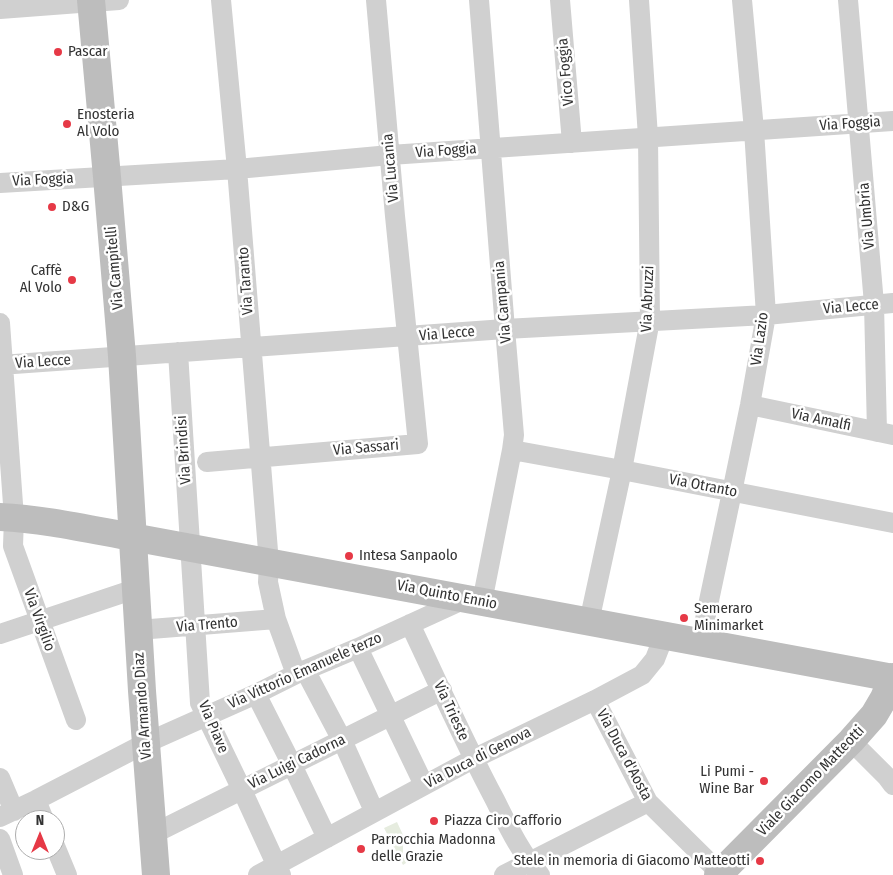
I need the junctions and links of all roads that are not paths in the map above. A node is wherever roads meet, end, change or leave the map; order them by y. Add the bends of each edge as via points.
1 (119, 0) edge
2 (221, 0) edge
3 (376, 0) edge
4 (479, 0) edge
5 (560, 0) edge
6 (639, 0) edge
7 (742, 0) edge
8 (848, 0) edge
9 (91, 1) edge
10 (0, 9) edge
11 (893, 121) edge
12 (858, 123) junction
13 (754, 130) junction
14 (648, 137) junction
15 (572, 143) junction
16 (491, 148) junction
17 (390, 155) junction
18 (237, 169) junction
19 (108, 177) junction
20 (0, 183) edge
21 (884, 304) edge
22 (766, 315) junction
23 (650, 320) junction
24 (0, 323) edge
25 (505, 329) junction
26 (407, 337) junction
27 (251, 346) junction
28 (178, 352) junction
29 (122, 356) junction
30 (2, 365) edge
31 (750, 405) junction
32 (885, 434) edge
33 (512, 450) junction
34 (260, 458) junction
35 (207, 462) dead end
36 (622, 470) junction
37 (732, 492) junction
38 (7, 517) edge
39 (893, 523) edge
40 (132, 537) junction
41 (191, 548) junction
42 (268, 562) junction
43 (135, 589) junction
44 (473, 600) junction
45 (276, 619) junction
46 (40, 621) junction
47 (589, 622) junction
48 (410, 624) junction
49 (195, 626) junction
50 (138, 630) junction
51 (0, 634) edge
52 (664, 636) junction
53 (700, 643) junction
54 (358, 648) junction
55 (300, 672) junction
56 (893, 678) edge
57 (442, 690) junction
58 (256, 694) junction
59 (594, 700) junction
60 (206, 716) junction
61 (390, 716) junction
62 (76, 720) dead end
63 (342, 740) junction
64 (851, 741) junction
65 (146, 744) junction
66 (473, 759) junction
67 (292, 765) junction
68 (0, 778) edge
69 (424, 785) junction
70 (893, 785) edge
71 (242, 790) junction
72 (36, 800) junction
73 (648, 802) junction
74 (40, 810) edge
75 (374, 812) junction
76 (7, 814) edge
77 (153, 834) junction
78 (327, 838) junction
79 (0, 840) edge
80 (59, 860) edge
81 (534, 869) edge
82 (278, 870) edge
83 (62, 873) edge
84 (720, 874) edge
85 (13, 875) edge
86 (156, 875) edge
87 (258, 875) edge
88 (504, 875) edge

1 - 9 street
2 - 18 street, Via Taranto
3 - 17 street, Via Lucania
4 - 16 street, Via Campania
5 - 15 street, Vico Foggia
6 - 14 street, Via Abruzzi
7 - 13 street, Via Lazio
8 - 12 street, Via Umbria
9 - 10 street
9 - 19 street, Via Campitelli
11 - 12 street, Via Foggia
12 - 13 street, Via Foggia
12 - 21 street, Via Umbria
13 - 14 street, Via Foggia
13 - 22 street, Via Lazio
14 - 15 street, Via Foggia
14 - 23 street, Via Abruzzi
15 - 16 street, Via Foggia
16 - 17 street, Via Foggia
16 - 25 street, Via Campania
17 - 18 street, Via Foggia
17 - 26 street, Via Lucania
18 - 19 street, Via Foggia
18 - 27 street, Via Taranto
19 - 20 street, Via Foggia
19 - 29 street, Via Campitelli
21 - 22 street, Via Lecce
21 - 32 street, Via Umbria
22 - 23 street, Via Lecce
22 - 31 street, Via Lazio
23 - 25 street, Via Lecce
23 - 36 street, Via Abruzzi
24 - 30 street, Via Virgilio
25 - 26 street, Via Lecce
25 - 33 street, Via Campania via 514,435
26 - 27 street, Via Lecce
26 - 34 street, Via Sassari via 418,444
27 - 28 street, Via Lecce
27 - 34 street, Via Taranto
28 - 29 street, Via Lecce
28 - 41 street, Via Brindisi
29 - 30 street, Via Lecce
29 - 40 street, Via Campitelli
30 - 38 street, Via Virgilio
31 - 32 street, Via Amalfi
31 - 37 street, Via Lazio
33 - 36 street, Via Otranto
33 - 44 street, Via Campania
34 - 35 street, Via Sassari
34 - 42 street, Via Taranto
36 - 37 street, Via Otranto
36 - 47 street, Via Abruzzi
37 - 39 street, Via Otranto
37 - 53 street, Via Lazio
38 - 40 street, Via Quinto Ennio
38 - 46 street, Via Virgilio via 13,546
40 - 41 street, Via Quinto Ennio
40 - 43 street, Via Armando Diaz
41 - 42 street, Via Quinto Ennio
41 - 49 street, Via Piave
42 - 44 street, Via Quinto Ennio
42 - 45 street, Via Taranto via 268,582
43 - 46 street
43 - 50 street, Via Armando Diaz
44 - 47 street, Via Quinto Ennio
44 - 48 street, Via Vittorio Emanuele terzo
45 - 49 street, Via Trento
45 - 55 street, Via Taranto
46 - 51 street
46 - 62 street, Via Virgilio
47 - 52 street, Via Quinto Ennio
48 - 54 street, Via Vittorio Emanuele terzo
48 - 57 street, Via Trieste
49 - 50 street, Via Trento
49 - 60 street, Via Piave via 200,703
50 - 65 street, Via Armando Diaz
52 - 53 street, Via Quinto Ennio
52 - 59 street, Via Duca di Genova via 655,659 642,674
53 - 56 street, Via Quinto Ennio
54 - 55 street, Via Vittorio Emanuele terzo
54 - 61 street
55 - 58 street, Via Vittorio Emanuele terzo
55 - 63 street, Via Taranto
56 - 64 street, Viale Giacomo Matteotti via 874,715
57 - 61 street, Via Luigi Cadorna
57 - 66 street, Via Trieste
58 - 60 street, Via Vittorio Emanuele terzo
58 - 67 street
59 - 66 street, Via Duca di Genova
59 - 73 street, Via Duca d'Aosta
60 - 65 street, Via Vittorio Emanuele terzo
60 - 71 street, Via Piave
61 - 63 street, Via Luigi Cadorna
61 - 69 street
63 - 67 street, Via Luigi Cadorna
63 - 75 street, Via Taranto
64 - 70 street
64 - 84 street, Viale Giacomo Matteotti
65 - 72 street, Via Vittorio Emanuele terzo
65 - 77 street, Via Armando Diaz
66 - 69 street, Via Duca di Genova
66 - 81 street, Via Trieste
67 - 71 street, Via Luigi Cadorna
67 - 78 street
68 - 76 street
69 - 75 street, Via Duca di Genova
71 - 77 street, Via Luigi Cadorna
71 - 82 street, Via Piave
72 - 74 street
72 - 76 street, Via Vittorio Emanuele terzo
73 - 81 street
73 - 84 street, Via Duca d'Aosta
75 - 78 street, Via Duca di Genova
77 - 86 street, Via Armando Diaz
78 - 82 street, Via Duca di Genova
79 - 85 street
80 - 83 street
81 - 88 street
82 - 87 street, Via Duca di Genova

